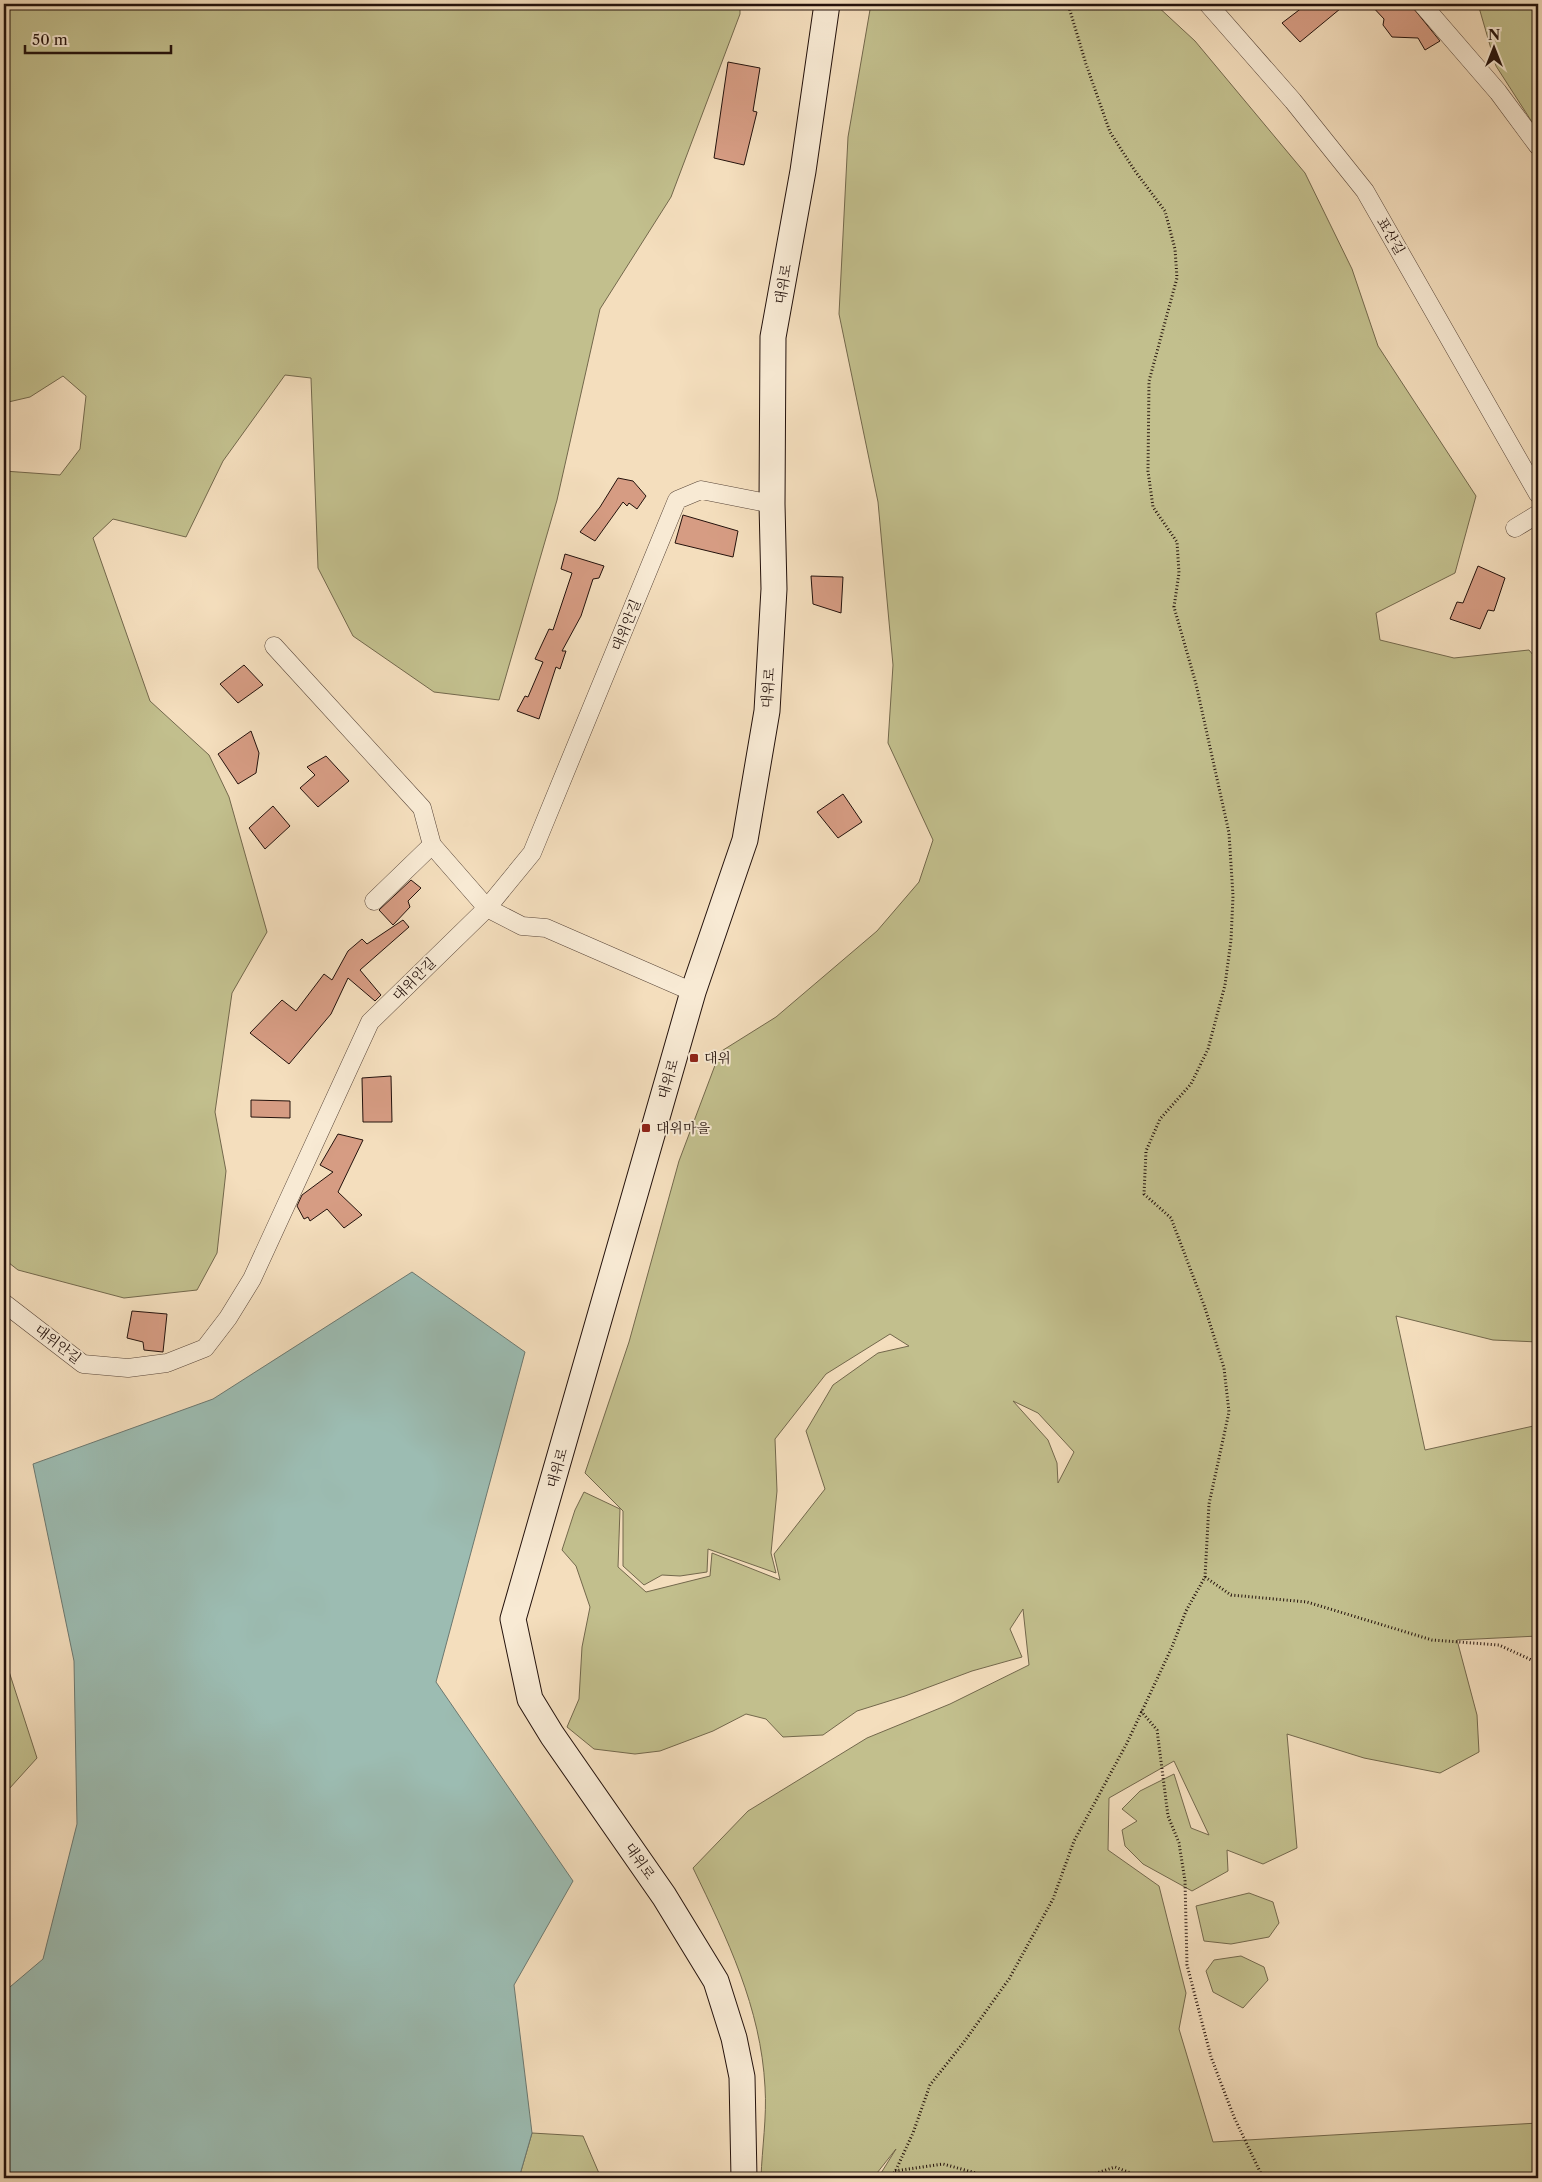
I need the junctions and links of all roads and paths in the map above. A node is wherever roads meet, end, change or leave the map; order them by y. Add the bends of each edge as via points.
1 (826, 4) edge
2 (1068, 4) edge
3 (1208, 4) edge
4 (1422, 4) edge
5 (1538, 146) edge
6 (1538, 494) edge
7 (772, 504) junction
8 (1538, 514) edge
9 (1515, 528) dead end
10 (274, 646) dead end
11 (432, 845) junction
12 (374, 901) dead end
13 (487, 908) junction
14 (693, 992) junction
15 (4, 1303) edge
16 (1205, 1577) junction
17 (1538, 1663) edge
18 (1142, 1711) junction
19 (894, 2172) junction
20 (744, 2178) edge
21 (889, 2178) edge
22 (994, 2178) edge
23 (1082, 2178) edge
24 (1144, 2178) edge
25 (1263, 2178) edge

1 - 7 main road, 대위로 via 803,171 774,337
2 - 16 path via 1110,132 1165,211 1175,249 1177,278 1149,381 1148,471 1153,507 1177,542 1179,573 1174,607 1196,684 1229,833 1233,896 1225,985 1208,1049 1191,1084 1160,1119 1146,1152 1144,1194 1171,1218 1224,1368 1229,1412 1209,1504
3 - 6 street, 표산길 via 1294,102 1365,191
4 - 5 street via 1498,92
7 - 13 street, 대위안길 via 701,490 677,500 532,853
7 - 14 main road, 대위로 via 774,599 767,711 757,774 745,840
8 - 9 street
10 - 11 street via 422,808
11 - 12 street
11 - 13 street
13 - 14 street via 522,926 546,928
13 - 15 street, 대위안길 via 370,1022 252,1279 205,1348 167,1363 128,1368 83,1364
14 - 20 main road, 대위로 via 513,1619 530,1699 664,1896 716,1980 742,2077
16 - 17 path via 1231,1596 1307,1602 1432,1640 1499,1645
16 - 18 path via 1186,1611
18 - 19 path via 1074,1841 1053,1899 1009,1979 930,2085 913,2133
18 - 25 path via 1157,1730 1168,1816 1179,1843 1185,1881 1187,1965 1211,2057 1234,2117
19 - 21 path
19 - 22 path via 943,2164
23 - 24 path via 1115,2167

